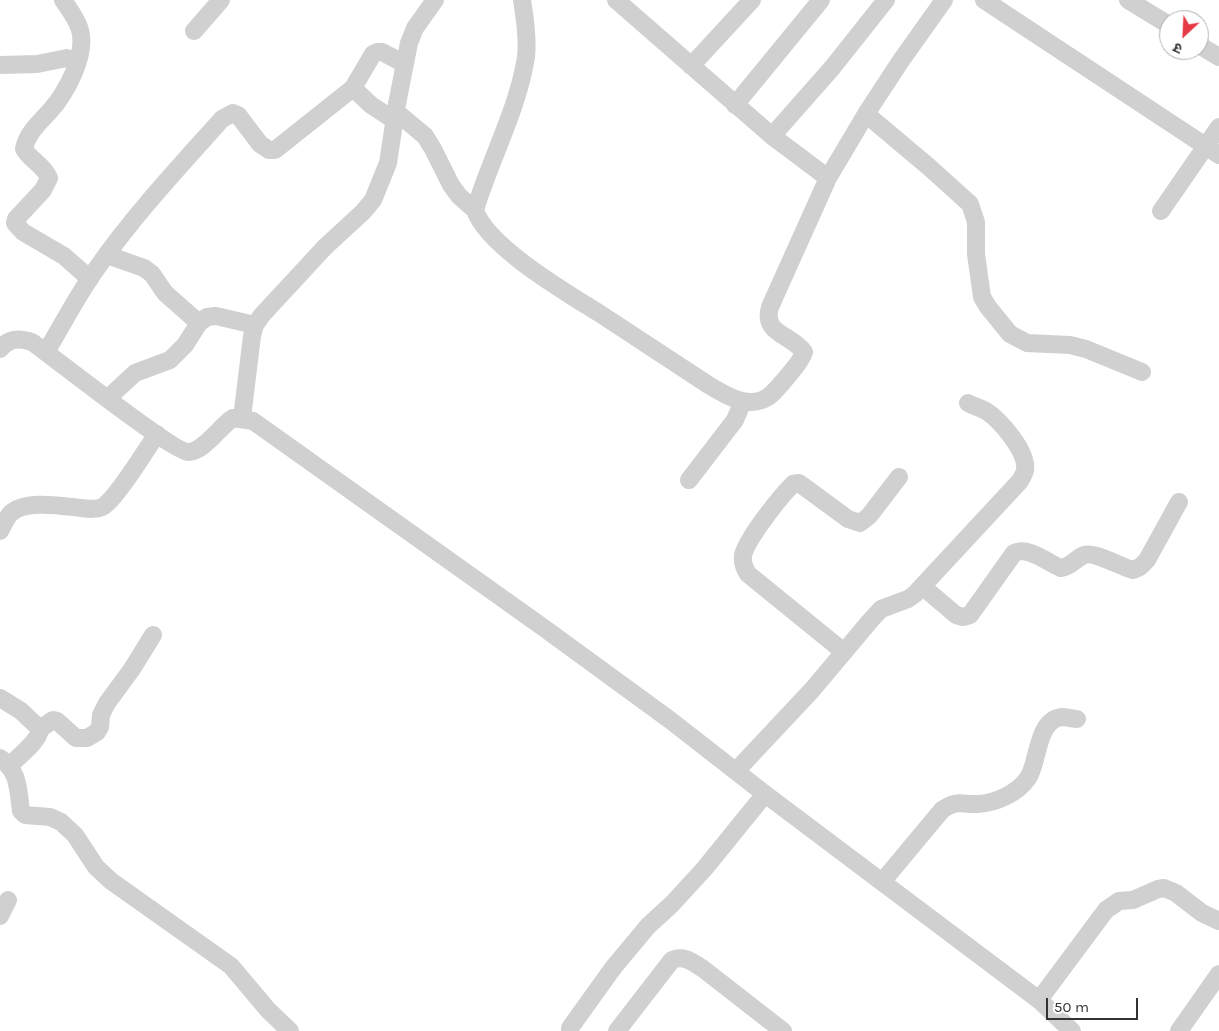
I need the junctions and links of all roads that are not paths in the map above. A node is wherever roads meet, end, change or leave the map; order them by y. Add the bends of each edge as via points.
1 (63, 0) edge
2 (221, 0) edge
3 (435, 0) edge
4 (522, 0) edge
5 (616, 0) edge
6 (752, 0) edge
7 (821, 0) edge
8 (886, 0) edge
9 (944, 0) edge
10 (984, 0) edge
11 (1128, 0) edge
12 (1148, 5) edge
13 (1159, 16) edge
14 (194, 31) dead end
15 (77, 61) junction
16 (404, 64) junction
17 (0, 65) edge
18 (691, 66) junction
19 (353, 88) junction
20 (735, 105) junction
21 (866, 114) junction
22 (395, 116) junction
23 (1219, 127) edge
24 (772, 136) junction
25 (1212, 151) edge
26 (828, 178) junction
27 (475, 210) junction
28 (1161, 211) dead end
29 (107, 255) junction
30 (90, 279) junction
31 (199, 323) junction
32 (255, 325) junction
33 (0, 349) edge
34 (46, 352) junction
35 (1142, 372) dead end
36 (108, 398) junction
37 (743, 402) junction
38 (968, 403) dead end
39 (242, 418) junction
40 (157, 434) junction
41 (899, 477) dead end
42 (689, 480) dead end
43 (1179, 502) dead end
44 (0, 531) edge
45 (922, 586) junction
46 (153, 635) dead end
47 (844, 652) junction
48 (0, 698) edge
49 (1078, 719) dead end
50 (40, 729) junction
51 (5, 761) edge
52 (736, 771) junction
53 (765, 794) junction
54 (882, 882) junction
55 (8, 900) dead end
56 (0, 916) edge
57 (1219, 920) edge
58 (1219, 974) edge
59 (1039, 1000) junction
60 (290, 1031) edge
61 (570, 1031) edge
62 (617, 1031) edge
63 (783, 1031) edge
64 (1072, 1031) edge
65 (1179, 1031) edge

1 - 15 street via 80,31
2 - 14 street
3 - 16 street via 415,28
4 - 27 street via 526,42 522,75
5 - 18 street
6 - 18 street
7 - 20 street
8 - 24 street
9 - 21 street
10 - 25 street
11 - 12 street
12 - 13 street
15 - 17 street via 67,58 37,64
15 - 30 street via 68,87 25,142 28,155 46,171 49,178 15,223 23,232 64,256
16 - 19 street via 377,52
16 - 22 street
18 - 20 street
19 - 22 street via 370,104
19 - 29 street via 275,150 260,144 238,115 233,113 222,119
20 - 24 street
21 - 26 street
21 - 35 street via 970,204 976,222 976,254 982,297 1010,334 1027,343 1086,349
22 - 27 street via 425,136 451,185
22 - 32 street via 388,163 373,200 325,247
23 - 25 street
24 - 26 street
25 - 28 street
26 - 37 street via 767,316 770,325 800,346 804,352 802,359 766,398
27 - 37 street via 492,236 532,270 707,384 733,400
29 - 30 street
29 - 31 street via 144,268 165,293
30 - 34 street
31 - 32 street via 206,317 216,316
31 - 36 street via 185,345 170,360 135,373
32 - 39 street
33 - 34 street via 7,342 22,339
34 - 36 street
36 - 40 street
37 - 42 street via 735,420
38 - 45 street via 986,411 1002,425 1024,456 1026,470
39 - 40 street via 227,422 195,451 179,449
39 - 52 street via 253,421 562,641
40 - 44 street via 115,495 103,506 94,509 46,504 28,506 10,514
41 - 47 street via 860,523 848,519 799,483 794,484 750,540 743,555 743,565 748,574
43 - 45 street via 1147,560 1133,570 1092,554 1085,554 1067,568 1061,568 1019,551 1014,553 978,606 970,615 963,617 956,615
45 - 47 street via 908,598 881,609
46 - 50 street via 107,703 96,732 87,738 76,738 53,720
47 - 52 street
48 - 50 street
49 - 54 street via 1062,717 1048,725 1028,778 1012,792 994,801 952,804 942,810
50 - 51 street via 36,739
51 - 60 street via 14,772 21,811 25,815 60,822 75,835 96,867 231,966
52 - 53 street
53 - 54 street
53 - 61 street via 705,868 648,926 613,968
54 - 59 street
55 - 56 street
57 - 59 street via 1202,914 1176,892 1164,888 1140,898 1119,901 1106,910
58 - 65 street
59 - 64 street
62 - 63 street via 672,960 678,958 689,959 702,968

